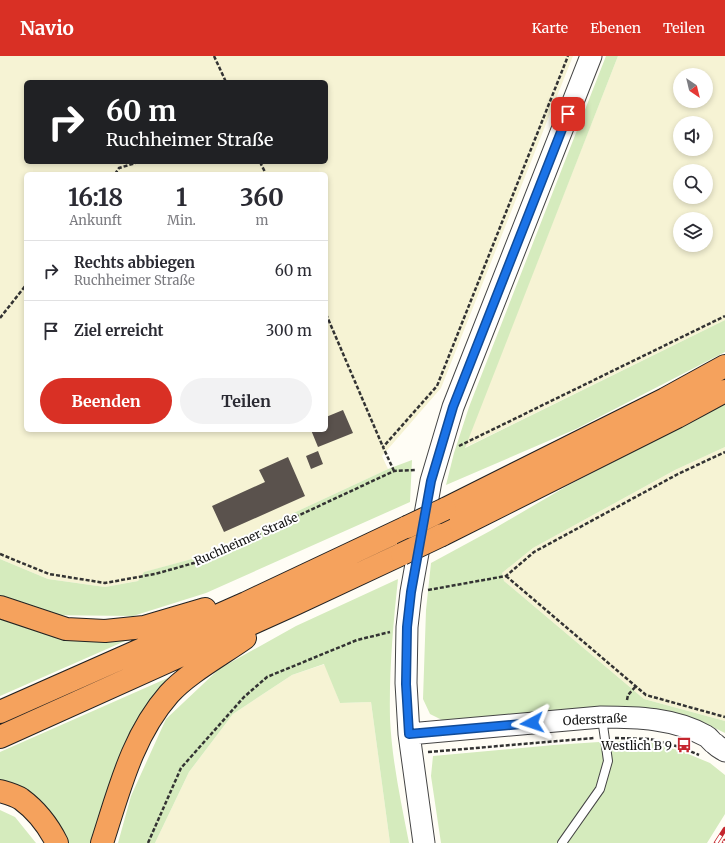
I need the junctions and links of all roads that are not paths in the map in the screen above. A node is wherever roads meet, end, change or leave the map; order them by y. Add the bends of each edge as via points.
1 (591, 56) edge
2 (725, 366) edge
3 (725, 391) edge
4 (246, 604) junction
5 (295, 604) junction
6 (0, 607) edge
7 (0, 712) edge
8 (603, 727) junction
9 (417, 733) junction
10 (0, 737) edge
11 (716, 737) edge
12 (725, 751) edge
13 (0, 791) edge
14 (57, 843) edge
15 (102, 843) edge
16 (424, 843) edge
17 (562, 843) edge

1 - 9 street via 453,407 431,481 407,627 406,684
2 - 4 highway, bridge via 446,509
3 - 5 highway, bridge via 442,535
4 - 6 highway via 199,610 144,627 104,631 66,629
4 - 7 highway
5 - 10 highway
5 - 15 highway via 189,676 169,694 147,725 132,753
8 - 9 street, Oderstraße
8 - 11 street, Oderstraße via 627,717 651,718
8 - 17 lane via 608,761 600,789
9 - 16 street
11 - 12 street, Oderstraße via 714,744
13 - 14 highway via 20,798 52,832

